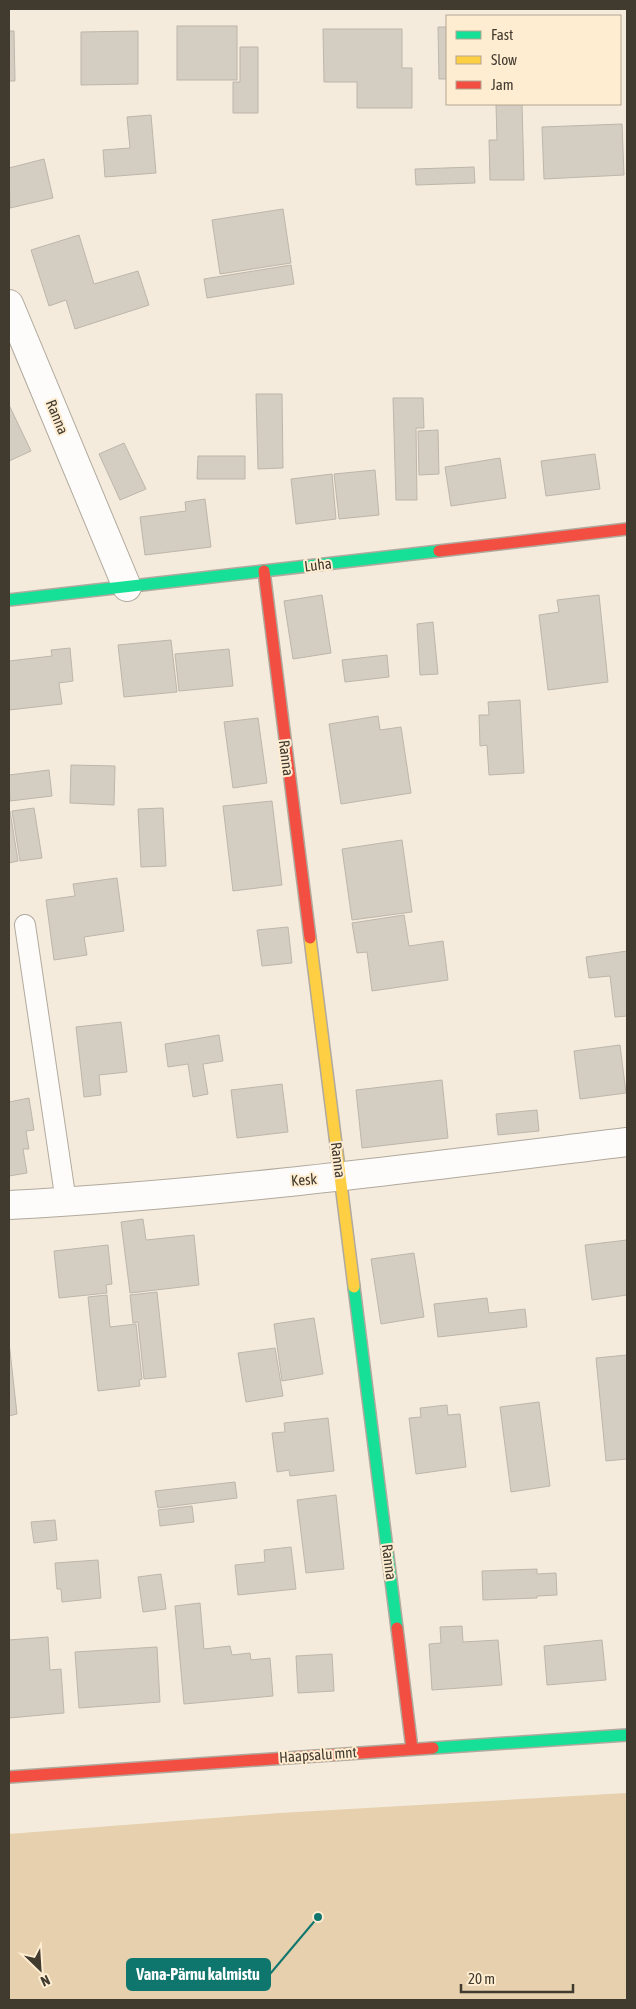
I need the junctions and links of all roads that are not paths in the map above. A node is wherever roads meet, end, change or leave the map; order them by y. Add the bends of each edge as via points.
1 (9, 304) edge
2 (627, 529) edge
3 (264, 572) junction
4 (127, 587) junction
5 (9, 600) edge
6 (25, 925) dead end
7 (627, 1142) edge
8 (341, 1177) junction
9 (66, 1202) junction
10 (9, 1205) edge
11 (627, 1735) edge
12 (412, 1749) junction
13 (9, 1777) edge

1 - 4 street, Ranna
2 - 3 street, Luha
3 - 4 street, Luha
3 - 8 street, Ranna
4 - 5 street, Luha
6 - 9 lane
7 - 8 street, Kesk
8 - 9 street, Kesk
8 - 12 street, Ranna
9 - 10 street, Kesk
11 - 12 street, Haapsalu mnt
12 - 13 street, Haapsalu mnt

